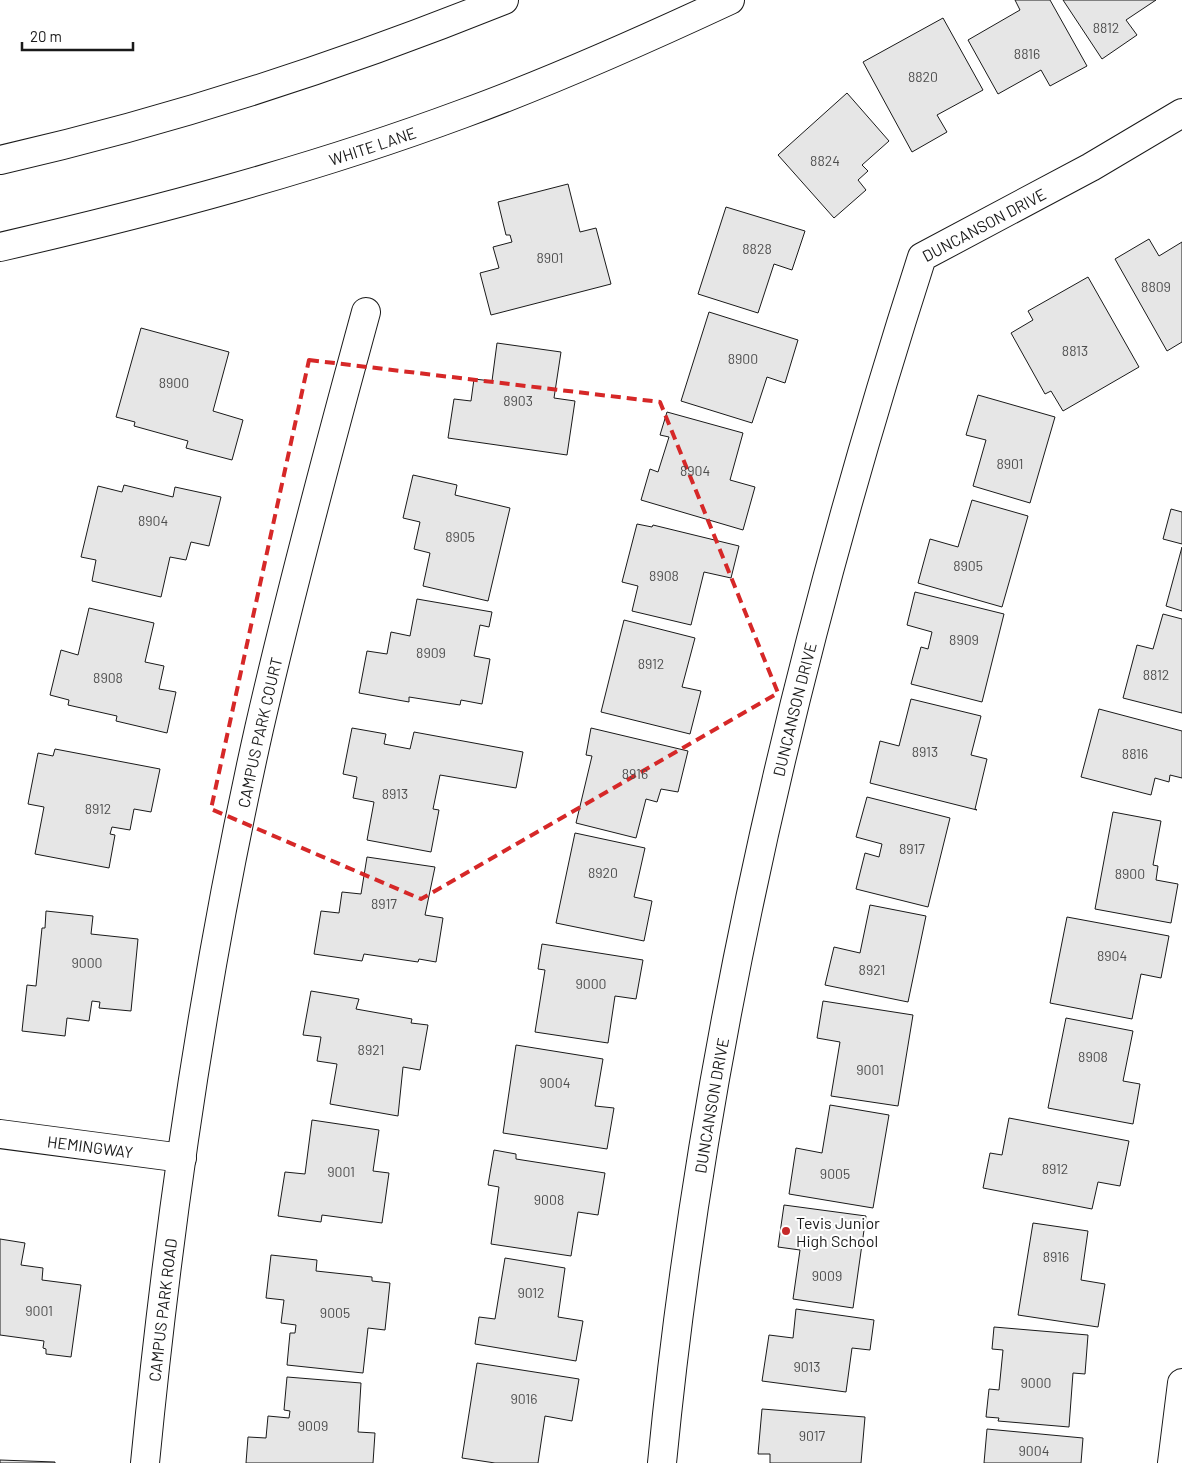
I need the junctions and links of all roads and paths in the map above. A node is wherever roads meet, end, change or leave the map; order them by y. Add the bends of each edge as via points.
1 (504, 0) edge
2 (730, 0) edge
3 (1182, 113) edge
4 (0, 160) edge
5 (0, 247) edge
6 (366, 312) dead end
7 (0, 1134) edge
8 (182, 1158) junction
9 (1182, 1383) edge
10 (146, 1463) edge
11 (662, 1463) edge
12 (1172, 1463) edge

1 - 4 street via 400,42 236,98 70,145
2 - 5 street, WHITE LANE via 622,49 462,114 298,169 132,217
3 - 11 street, DUNCANSON DRIVE via 1091,167 922,257 881,385 801,672 756,866 718,1062 687,1258
6 - 8 street, CAMPUS PARK COURT via 309,520 259,731 217,944
7 - 8 street, HEMINGWAY
8 - 10 street, CAMPUS PARK ROAD via 154,1369
9 - 12 street

